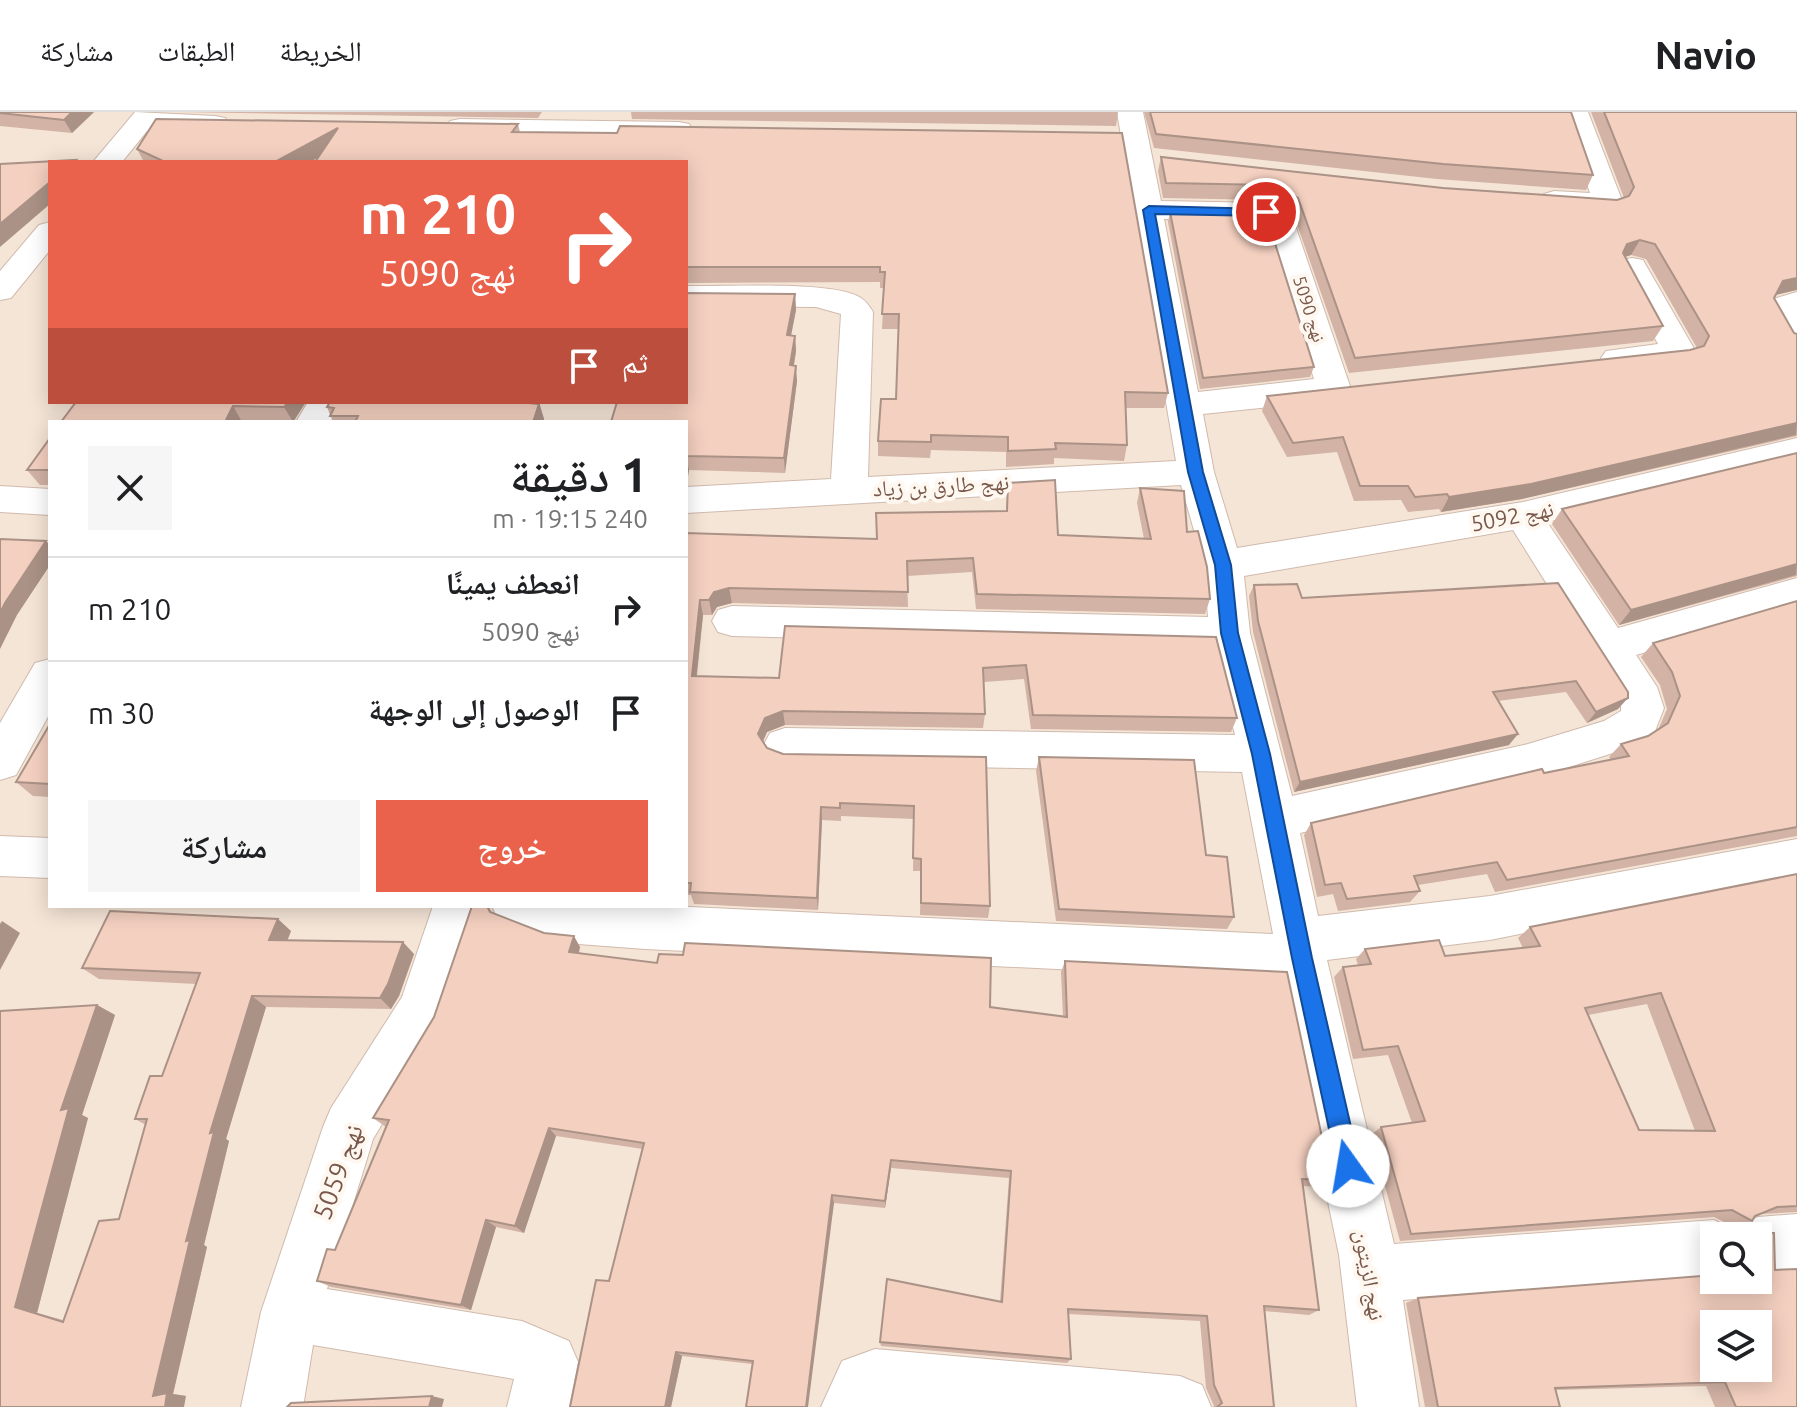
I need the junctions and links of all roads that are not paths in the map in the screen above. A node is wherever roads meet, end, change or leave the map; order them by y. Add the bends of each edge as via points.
1 (1575, 112) edge
2 (144, 117) edge
3 (561, 120) edge
4 (236, 124) edge
5 (427, 127) edge
6 (711, 131) edge
7 (1134, 141) edge
8 (109, 160) edge
9 (1529, 199) edge
10 (1149, 210) junction
11 (48, 233) edge
12 (1632, 267) edge
13 (0, 291) edge
14 (688, 296) edge
15 (1797, 302) edge
16 (1797, 339) edge
17 (1585, 362) edge
18 (1183, 405) junction
19 (1797, 450) edge
20 (1196, 472) junction
21 (849, 490) junction
22 (0, 499) edge
23 (688, 500) edge
24 (48, 502) edge
25 (1523, 515) junction
26 (1223, 565) junction
27 (1797, 593) edge
28 (732, 621) dead end
29 (1230, 633) junction
30 (1608, 647) junction
31 (48, 678) edge
32 (785, 746) dead end
33 (1261, 754) junction
34 (0, 762) edge
35 (1275, 819) junction
36 (0, 856) edge
37 (48, 858) edge
38 (1797, 859) edge
39 (456, 908) edge
40 (521, 908) edge
41 (1300, 950) junction
42 (1797, 1242) edge
43 (1772, 1244) edge
44 (1700, 1249) edge
45 (1372, 1274) junction
46 (290, 1312) junction
47 (272, 1407) edge
48 (538, 1407) edge
49 (852, 1407) edge
50 (1180, 1407) edge
51 (1388, 1407) edge

1 - 9 street via 1608,203
2 - 4 street
2 - 8 street
3 - 5 street
3 - 6 street
7 - 10 street, نهج الزيتون
10 - 18 street, نهج الزيتون
10 - 18 street, نهج 5090 via 1266,212 1281,222 1350,387
11 - 13 street
12 - 17 street via 1679,352
14 - 21 street via 816,297 848,303 857,312
15 - 16 street via 1784,306 1782,314
18 - 20 street, نهج الزيتون
19 - 25 street, نهج 5092
20 - 21 street, نهج طارق بن زياد
20 - 26 street, نهج الزيتون
21 - 23 street, نهج طارق بن زياد
22 - 24 street
25 - 26 street, نهج 5092
25 - 30 street
26 - 29 street, نهج الزيتون
27 - 30 street
28 - 29 street
29 - 33 street, نهج الزيتون
30 - 35 street via 1642,699 1639,723 1626,731 1426,788
31 - 34 street
32 - 33 street
33 - 35 street, نهج الزيتون
35 - 41 street, نهج الزيتون
36 - 37 street
38 - 41 street
39 - 46 street, نهج 5059 via 423,1009 350,1127
40 - 41 street via 552,920 629,926
41 - 45 street, نهج الزيتون
42 - 43 street
44 - 45 street
45 - 51 street, نهج الزيتون
46 - 47 street, نهج 5059
46 - 48 street via 522,1351 548,1362
49 - 50 street via 863,1382 875,1379

